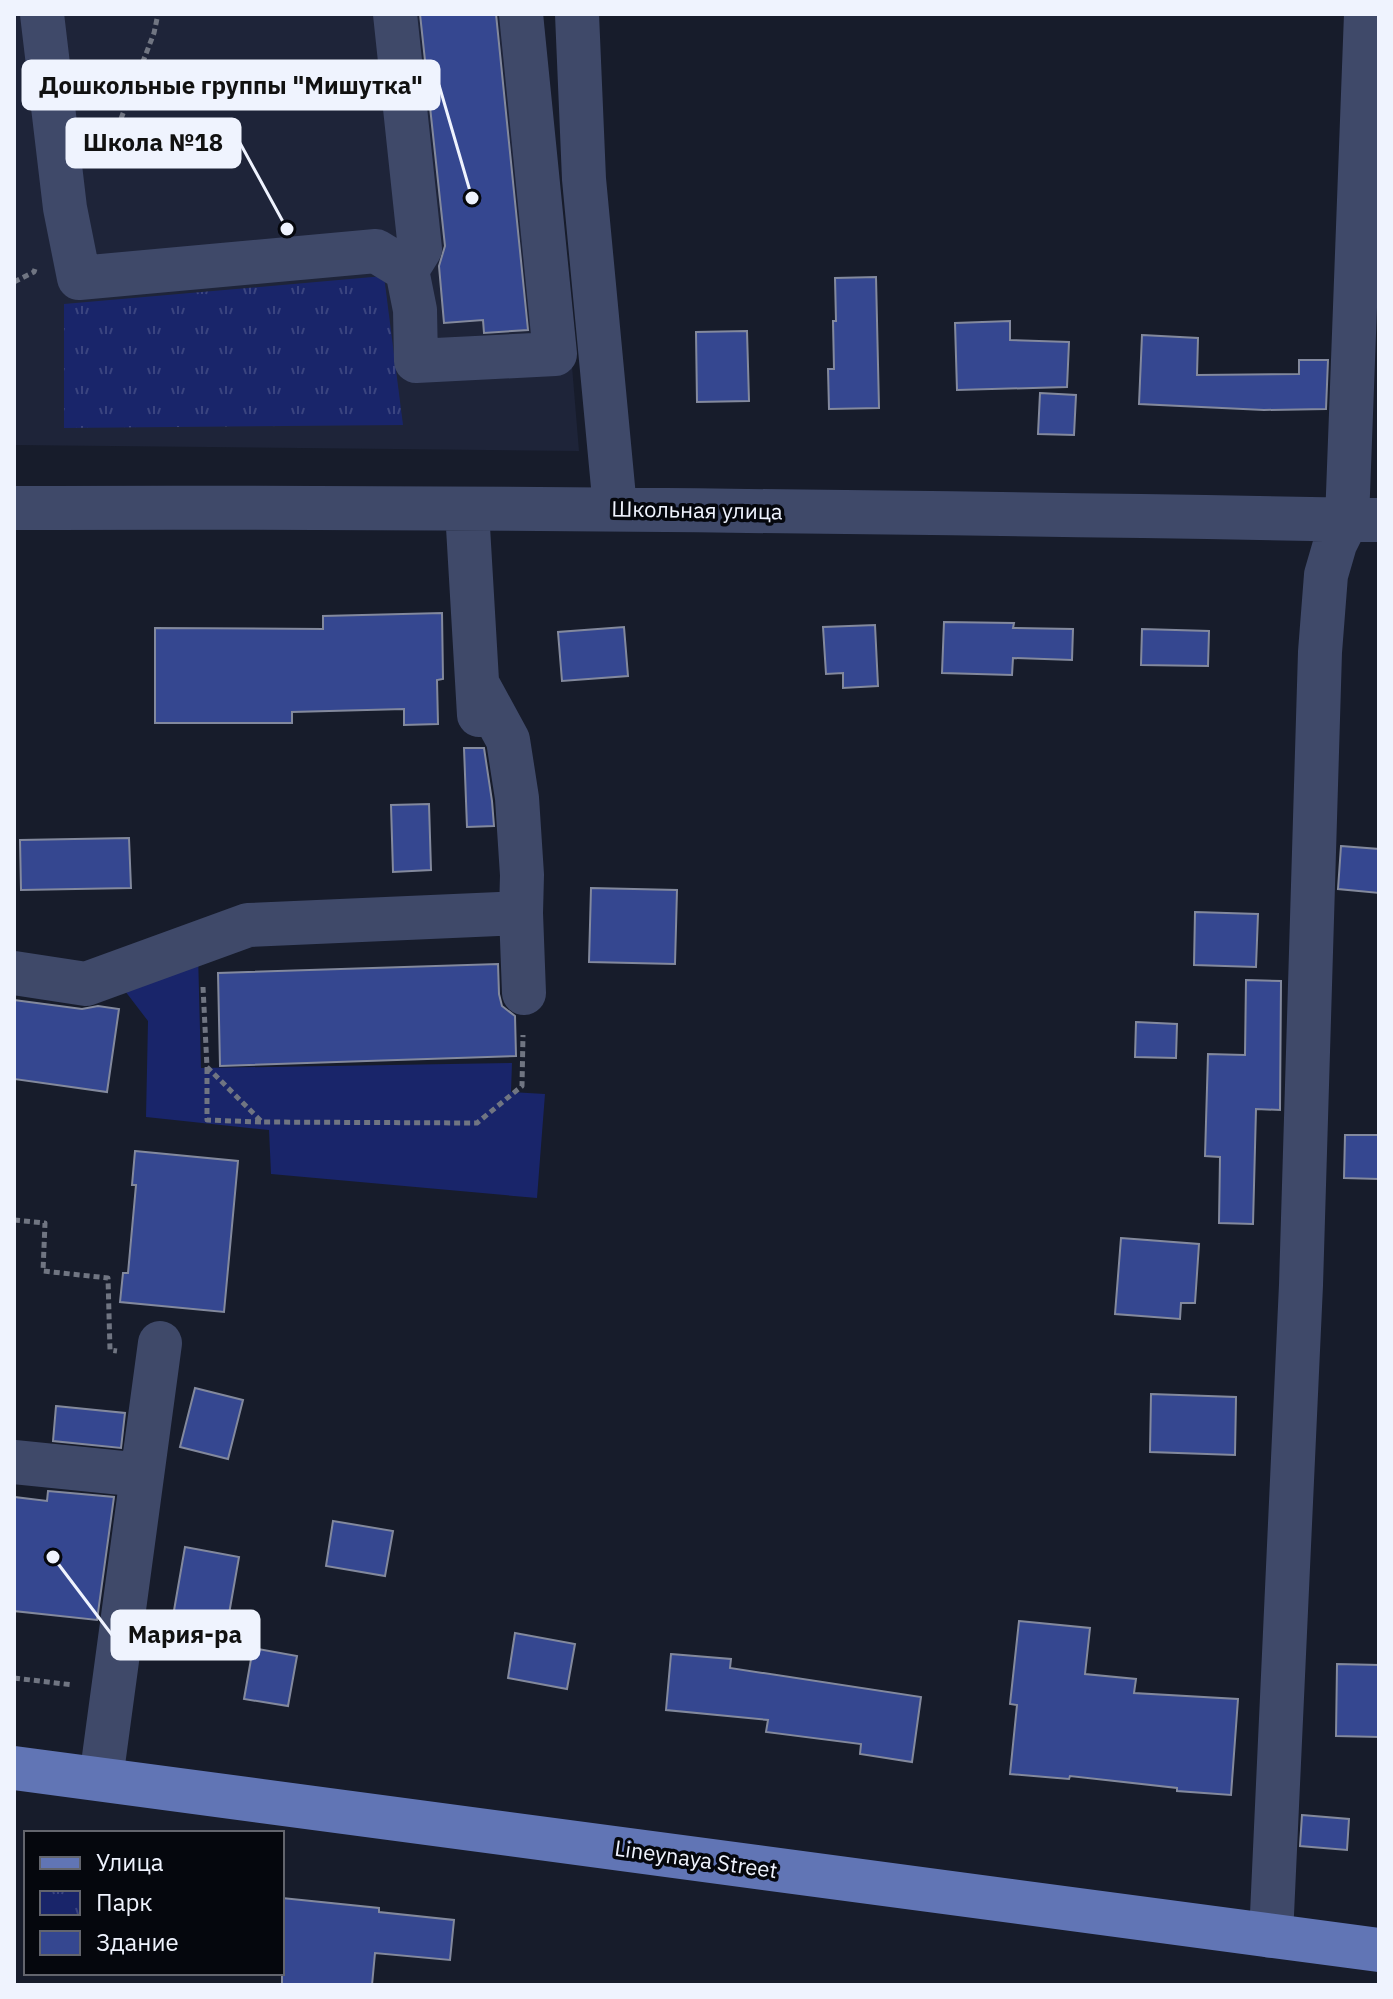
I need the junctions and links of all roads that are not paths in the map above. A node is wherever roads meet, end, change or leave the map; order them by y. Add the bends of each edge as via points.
1 (42, 14) edge
2 (395, 14) edge
3 (521, 14) edge
4 (577, 14) edge
5 (1366, 14) edge
6 (407, 270) junction
7 (14, 508) edge
8 (615, 508) junction
9 (467, 510) junction
10 (1363, 520) edge
11 (478, 685) junction
12 (479, 737) dead end
13 (521, 913) junction
14 (14, 973) edge
15 (524, 993) road end
16 (158, 1349) road end
17 (14, 1462) edge
18 (142, 1475) junction
19 (14, 1768) edge
20 (101, 1779) junction
21 (1271, 1936) junction
22 (1379, 1950) edge

1 - 6 street via 65,208 79,278 376,251
2 - 6 street via 420,249
3 - 6 street via 555,354 416,361 415,310
4 - 8 street via 584,179
5 - 10 street
7 - 9 street, Школьная улица
8 - 9 street, Школьная улица
8 - 10 street, Школьная улица
9 - 11 street
10 - 21 street via 1335,544 1326,575 1320,652 1301,1285
11 - 12 street
11 - 13 street via 508,740 517,798
13 - 14 street via 248,925 86,984
13 - 15 street
16 - 18 street
17 - 18 street
18 - 20 street
19 - 20 main road, Lineynaya Street
20 - 21 main road, Lineynaya Street
21 - 22 main road, Lineynaya Street

